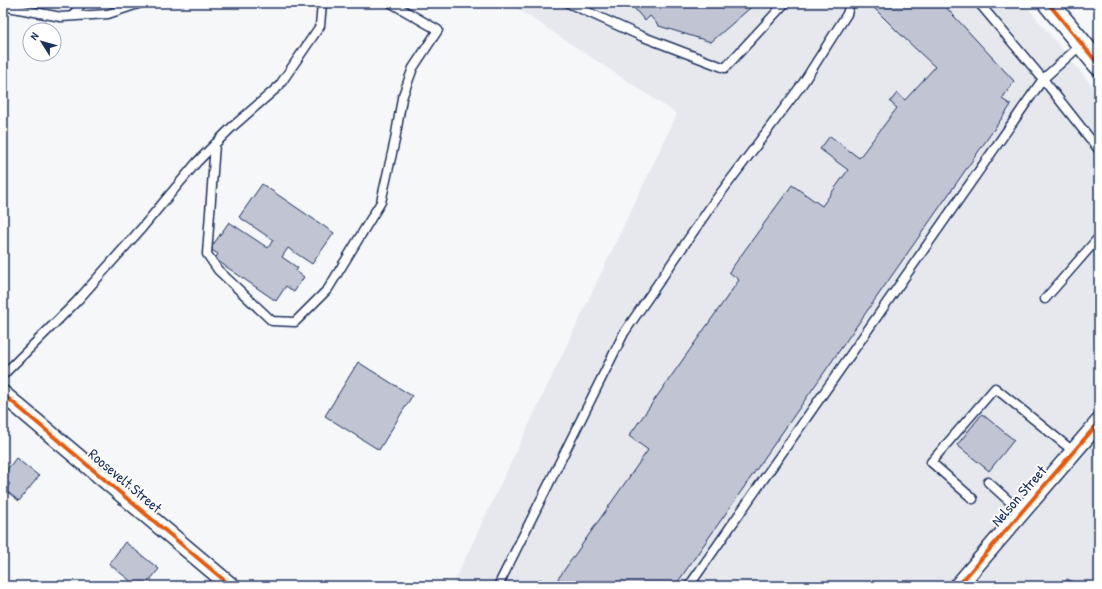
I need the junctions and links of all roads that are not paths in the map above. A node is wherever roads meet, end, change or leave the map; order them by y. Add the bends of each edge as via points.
1 (82, 3) edge
2 (141, 3) edge
3 (322, 3) edge
4 (391, 3) edge
5 (568, 3) edge
6 (785, 3) edge
7 (850, 3) edge
8 (979, 3) edge
9 (1048, 3) edge
10 (3, 6) edge
11 (72, 16) junction
12 (1082, 44) junction
13 (1099, 65) edge
14 (1043, 79) junction
15 (215, 144) junction
16 (1099, 150) edge
17 (1099, 237) edge
18 (1045, 299) dead end
19 (3, 375) edge
20 (3, 394) edge
21 (1099, 422) edge
22 (1073, 452) junction
23 (988, 482) dead end
24 (973, 499) dead end
25 (1021, 512) junction
26 (228, 585) edge
27 (498, 586) edge
28 (689, 586) edge
29 (958, 586) edge

1 - 11 lane
2 - 11 lane via 108,14
3 - 15 lane via 320,26 279,86
4 - 15 lane via 438,30 412,68 402,98 381,202 328,288 295,322 272,321 218,270 208,254
5 - 6 lane via 641,36 725,68
7 - 27 lane via 847,14 803,83 711,206 624,333
8 - 14 lane
9 - 12 street
10 - 11 lane via 62,17
12 - 13 street
12 - 14 lane
14 - 16 lane
14 - 28 lane
15 - 19 lane via 77,301
17 - 18 lane
20 - 26 street, Roosevelt Street
21 - 22 street, Nelson Street
22 - 24 lane via 995,388 931,462
22 - 25 street, Nelson Street
23 - 25 lane
25 - 29 street, Nelson Street

